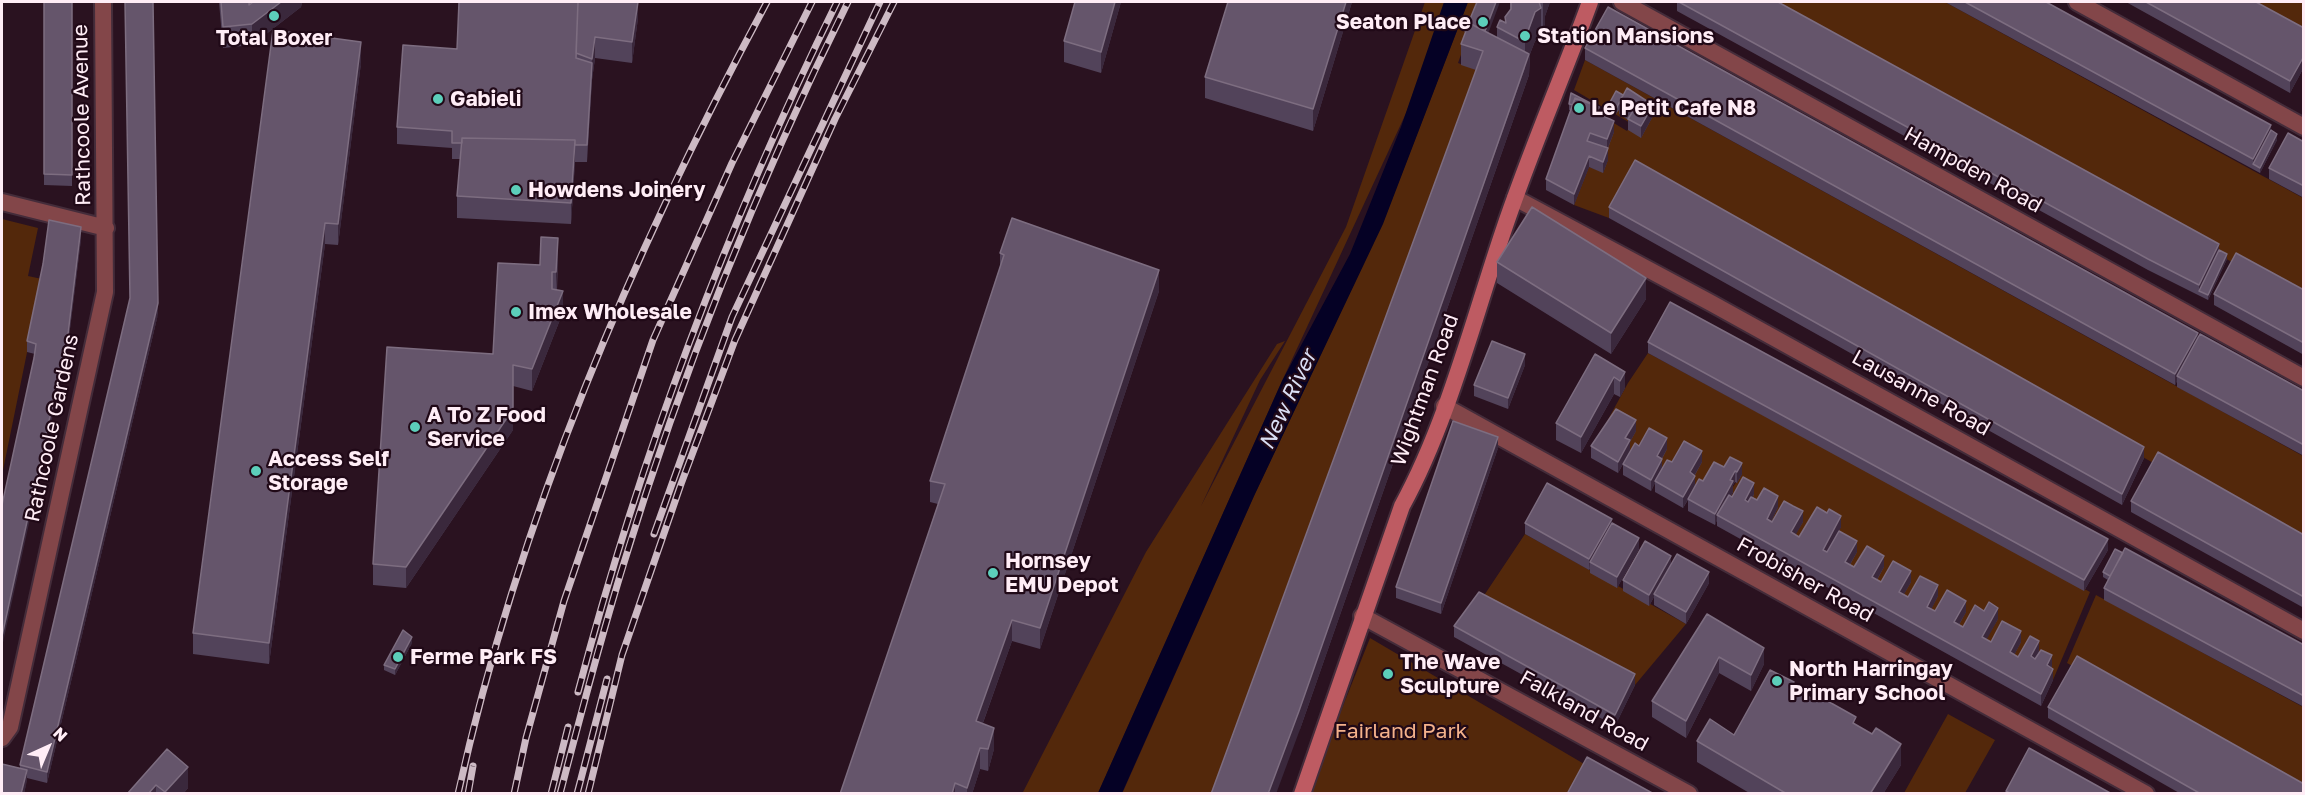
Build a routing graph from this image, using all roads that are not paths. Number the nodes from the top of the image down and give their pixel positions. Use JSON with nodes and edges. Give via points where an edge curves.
{"nodes":[{"id":1,"x":103,"y":2,"type":"edge"},
{"id":2,"x":1590,"y":2,"type":"edge"},
{"id":3,"x":1622,"y":2,"type":"edge"},
{"id":4,"x":2077,"y":2,"type":"edge"},
{"id":5,"x":2304,"y":127,"type":"edge"},
{"id":6,"x":1515,"y":198,"type":"junction"},
{"id":7,"x":2,"y":202,"type":"edge"},
{"id":8,"x":106,"y":228,"type":"junction"},
{"id":9,"x":2304,"y":378,"type":"edge"},
{"id":10,"x":1444,"y":406,"type":"junction"},
{"id":11,"x":1362,"y":616,"type":"junction"},
{"id":12,"x":2304,"y":632,"type":"edge"},
{"id":13,"x":2,"y":738,"type":"edge"},
{"id":14,"x":1302,"y":794,"type":"edge"},
{"id":15,"x":1689,"y":794,"type":"edge"},
{"id":16,"x":2146,"y":794,"type":"edge"}],
"edges":[{"from":1,"to":8,"type":"street","name":"Rathcoole Avenue"},
{"from":2,"to":6,"type":"main road","name":"Wightman Road"},
{"from":3,"to":9,"type":"street","name":"Hampden Road"},
{"from":4,"to":5,"type":"street"},
{"from":6,"to":10,"type":"main road","name":"Wightman Road"},
{"from":6,"to":12,"type":"street","name":"Lausanne Road"},
{"from":7,"to":8,"type":"street"},
{"from":8,"to":13,"type":"street","name":"Rathcoole Gardens","via":[[105,292],[10,727]]},
{"from":10,"to":11,"type":"main road","name":"Wightman Road"},
{"from":10,"to":16,"type":"street","name":"Frobisher Road"},
{"from":11,"to":14,"type":"main road","name":"Wightman Road"},
{"from":11,"to":15,"type":"street","name":"Falkland Road"}]}
